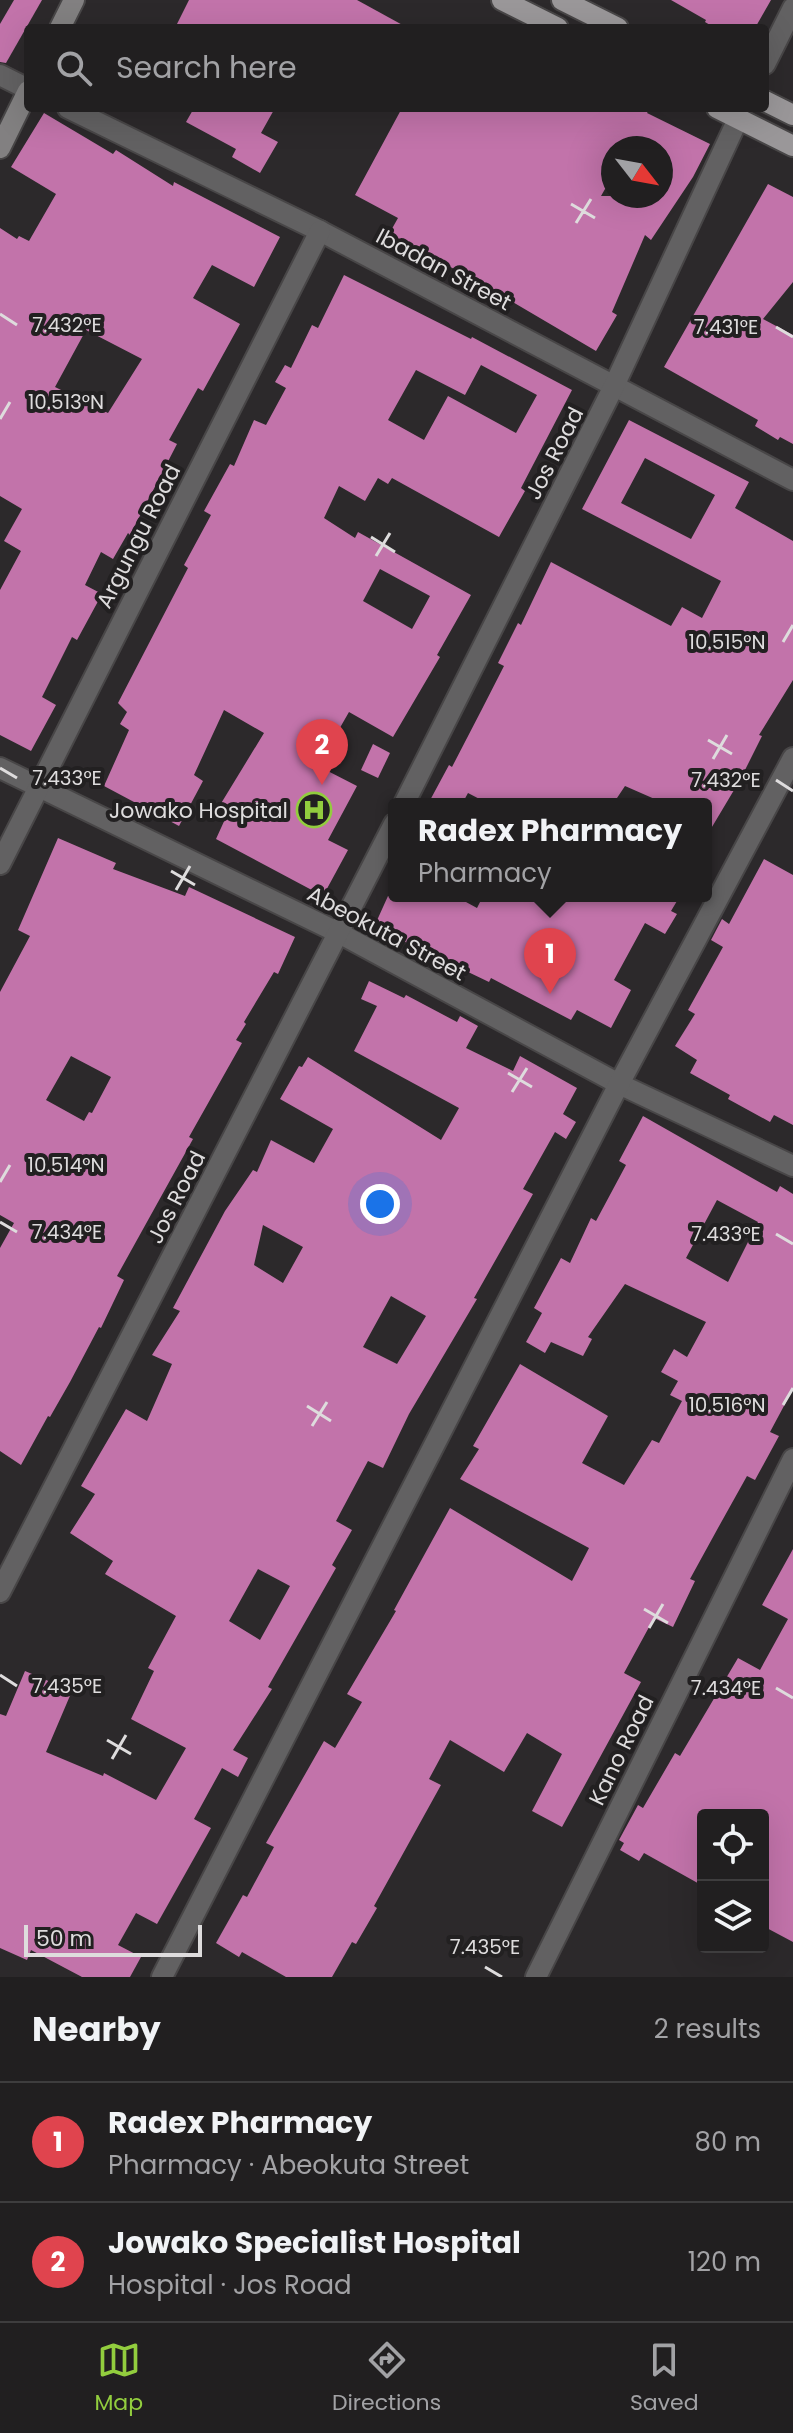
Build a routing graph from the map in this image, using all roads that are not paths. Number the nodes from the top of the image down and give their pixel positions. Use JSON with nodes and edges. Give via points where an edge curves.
{"nodes":[{"id":1,"x":74,"y":0,"type":"edge"},
{"id":2,"x":502,"y":0,"type":"edge"},
{"id":3,"x":562,"y":0,"type":"edge"},
{"id":4,"x":793,"y":8,"type":"edge"},
{"id":5,"x":62,"y":24,"type":"edge"},
{"id":6,"x":550,"y":24,"type":"edge"},
{"id":7,"x":610,"y":24,"type":"edge"},
{"id":8,"x":769,"y":56,"type":"edge"},
{"id":9,"x":0,"y":75,"type":"edge"},
{"id":10,"x":24,"y":88,"type":"edge"},
{"id":11,"x":24,"y":98,"type":"edge"},
{"id":12,"x":769,"y":103,"type":"edge"},
{"id":13,"x":76,"y":112,"type":"edge"},
{"id":14,"x":725,"y":112,"type":"edge"},
{"id":15,"x":793,"y":115,"type":"edge"},
{"id":16,"x":738,"y":119,"type":"junction"},
{"id":17,"x":793,"y":146,"type":"edge"},
{"id":18,"x":0,"y":148,"type":"edge"},
{"id":19,"x":320,"y":231,"type":"junction"},
{"id":20,"x":614,"y":386,"type":"junction"},
{"id":21,"x":793,"y":480,"type":"edge"},
{"id":22,"x":793,"y":758,"type":"edge"},
{"id":23,"x":0,"y":768,"type":"edge"},
{"id":24,"x":37,"y":789,"type":"junction"},
{"id":25,"x":407,"y":798,"type":"edge"},
{"id":26,"x":388,"y":836,"type":"edge"},
{"id":27,"x":0,"y":864,"type":"edge"},
{"id":28,"x":339,"y":933,"type":"junction"},
{"id":29,"x":619,"y":1084,"type":"junction"},
{"id":30,"x":793,"y":1166,"type":"edge"},
{"id":31,"x":793,"y":1459,"type":"edge"},
{"id":32,"x":0,"y":1592,"type":"edge"},
{"id":33,"x":162,"y":1977,"type":"edge"},
{"id":34,"x":536,"y":1977,"type":"edge"}],
"edges":[{"from":1,"to":5,"type":"street"},
{"from":2,"to":6,"type":"main road"},
{"from":3,"to":7,"type":"main road"},
{"from":4,"to":8,"type":"street"},
{"from":9,"to":10,"type":"street"},
{"from":11,"to":18,"type":"street"},
{"from":12,"to":15,"type":"main road"},
{"from":13,"to":19,"type":"street","name":"Ibadan Street"},
{"from":14,"to":16,"type":"main road"},
{"from":16,"to":17,"type":"main road"},
{"from":16,"to":20,"type":"street","name":"Jos Road"},
{"from":19,"to":20,"type":"street","name":"Ibadan Street"},
{"from":19,"to":24,"type":"street","name":"Argungu Road"},
{"from":20,"to":21,"type":"street","name":"Ibadan Street"},
{"from":20,"to":25,"type":"street","name":"Jos Road"},
{"from":22,"to":29,"type":"street"},
{"from":23,"to":24,"type":"street","name":"Abeokuta Street"},
{"from":24,"to":27,"type":"street","name":"Argungu Road"},
{"from":24,"to":28,"type":"street","name":"Abeokuta Street"},
{"from":26,"to":28,"type":"street","name":"Jos Road"},
{"from":28,"to":29,"type":"street","name":"Abeokuta Street"},
{"from":28,"to":32,"type":"street","name":"Jos Road"},
{"from":29,"to":30,"type":"street","name":"Abeokuta Street"},
{"from":29,"to":33,"type":"street"},
{"from":31,"to":34,"type":"street","name":"Kano Road"}]}
